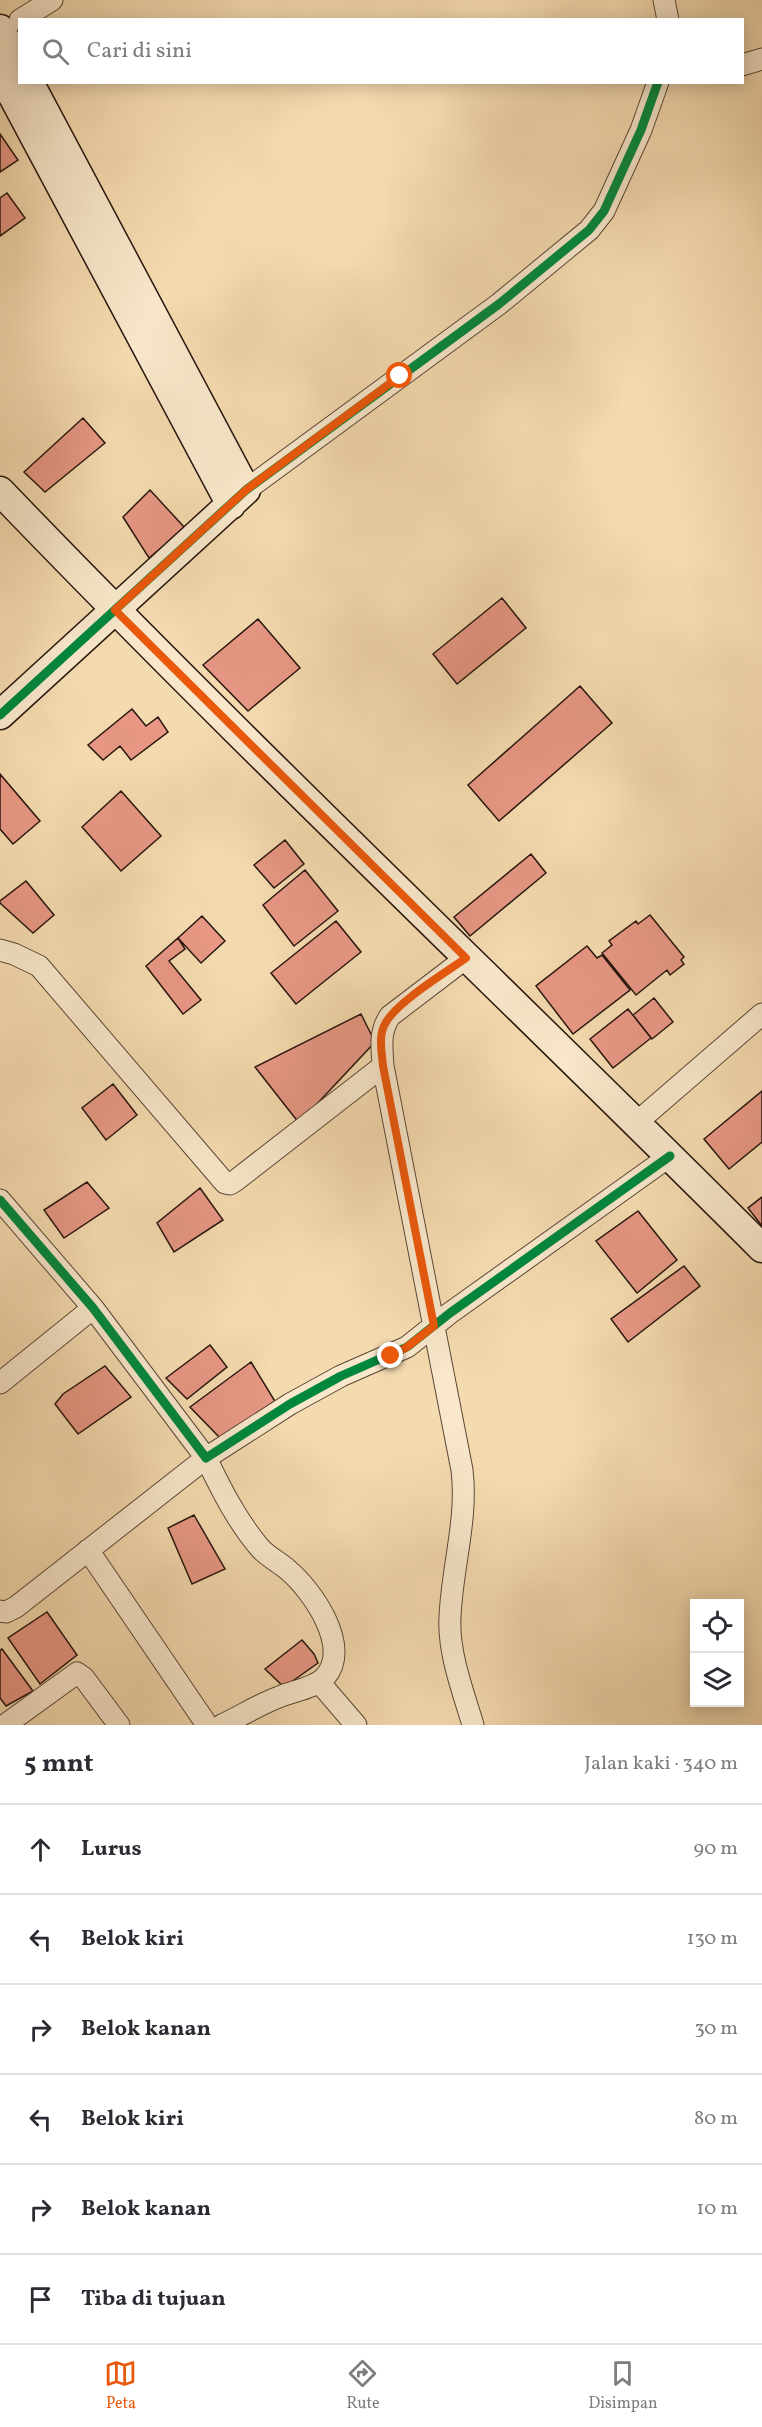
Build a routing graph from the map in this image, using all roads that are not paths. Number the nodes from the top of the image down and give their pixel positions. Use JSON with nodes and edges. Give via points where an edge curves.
{"nodes":[{"id":1,"x":52,"y":0,"type":"edge"},
{"id":2,"x":664,"y":0,"type":"edge"},
{"id":3,"x":22,"y":18,"type":"edge"},
{"id":4,"x":668,"y":18,"type":"edge"},
{"id":5,"x":10,"y":25,"type":"edge"},
{"id":6,"x":18,"y":57,"type":"edge"},
{"id":7,"x":762,"y":58,"type":"edge"},
{"id":8,"x":744,"y":64,"type":"edge"},
{"id":9,"x":0,"y":72,"type":"edge"},
{"id":10,"x":30,"y":84,"type":"edge"},
{"id":11,"x":657,"y":84,"type":"edge"},
{"id":12,"x":0,"y":491,"type":"edge"},
{"id":13,"x":238,"y":498,"type":"junction"},
{"id":14,"x":115,"y":610,"type":"junction"},
{"id":15,"x":0,"y":715,"type":"edge"},
{"id":16,"x":0,"y":950,"type":"edge"},
{"id":17,"x":466,"y":958,"type":"junction"},
{"id":18,"x":762,"y":1014,"type":"edge"},
{"id":19,"x":383,"y":1066,"type":"junction"},
{"id":20,"x":636,"y":1123,"type":"junction"},
{"id":21,"x":670,"y":1156,"type":"junction"},
{"id":22,"x":0,"y":1200,"type":"edge"},
{"id":23,"x":762,"y":1248,"type":"edge"},
{"id":24,"x":93,"y":1308,"type":"junction"},
{"id":25,"x":434,"y":1326,"type":"junction"},
{"id":26,"x":0,"y":1383,"type":"edge"},
{"id":27,"x":206,"y":1458,"type":"junction"},
{"id":28,"x":88,"y":1550,"type":"junction"},
{"id":29,"x":0,"y":1612,"type":"edge"},
{"id":30,"x":319,"y":1682,"type":"junction"},
{"id":31,"x":5,"y":1725,"type":"edge"},
{"id":32,"x":119,"y":1725,"type":"edge"},
{"id":33,"x":207,"y":1725,"type":"edge"},
{"id":34,"x":222,"y":1725,"type":"edge"},
{"id":35,"x":356,"y":1725,"type":"edge"},
{"id":36,"x":473,"y":1725,"type":"edge"}],
"edges":[{"from":1,"to":3,"type":"street"},
{"from":2,"to":4,"type":"street"},
{"from":5,"to":6,"type":"street"},
{"from":7,"to":8,"type":"street"},
{"from":9,"to":13,"type":"street"},
{"from":10,"to":13,"type":"street"},
{"from":11,"to":13,"type":"street","via":[[604,211],[589,230],[499,304]]},
{"from":12,"to":14,"type":"street"},
{"from":13,"to":14,"type":"street"},
{"from":14,"to":15,"type":"street"},
{"from":14,"to":17,"type":"street"},
{"from":16,"to":19,"type":"street","via":[[39,966],[225,1183],[236,1181]]},
{"from":17,"to":19,"type":"street","via":[[390,1016],[381,1036]]},
{"from":17,"to":20,"type":"street"},
{"from":18,"to":20,"type":"street"},
{"from":19,"to":25,"type":"street"},
{"from":20,"to":21,"type":"street"},
{"from":21,"to":23,"type":"street"},
{"from":21,"to":25,"type":"street"},
{"from":22,"to":24,"type":"street"},
{"from":24,"to":26,"type":"street"},
{"from":24,"to":27,"type":"street"},
{"from":25,"to":27,"type":"street","via":[[407,1347],[290,1404]]},
{"from":25,"to":36,"type":"street","via":[[463,1484],[450,1620],[454,1655]]},
{"from":27,"to":28,"type":"street"},
{"from":27,"to":30,"type":"street","via":[[220,1488],[261,1549],[301,1582],[329,1627],[334,1644],[333,1665]]},
{"from":28,"to":29,"type":"street","via":[[16,1607]]},
{"from":28,"to":33,"type":"street"},
{"from":30,"to":34,"type":"street","via":[[277,1697]]},
{"from":30,"to":35,"type":"street"},
{"from":31,"to":32,"type":"street","via":[[77,1672]]}]}
